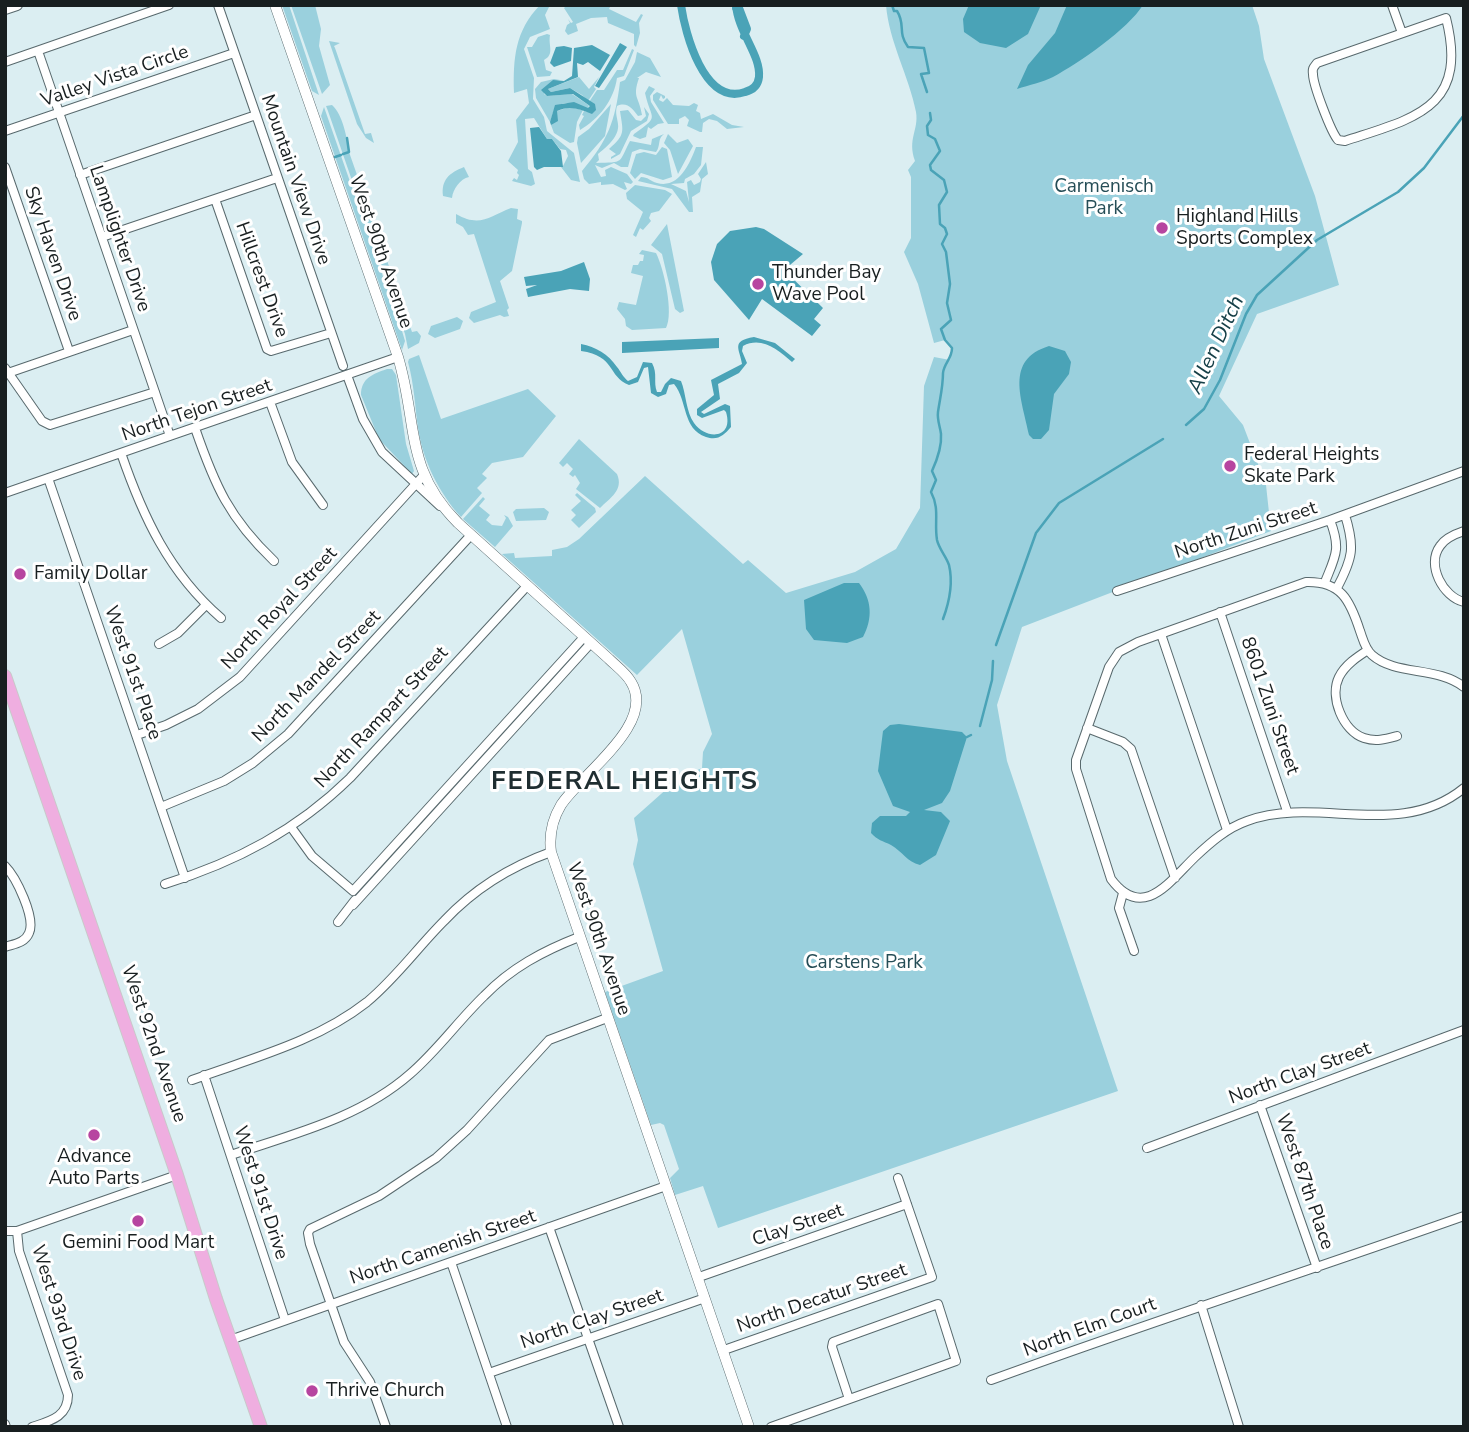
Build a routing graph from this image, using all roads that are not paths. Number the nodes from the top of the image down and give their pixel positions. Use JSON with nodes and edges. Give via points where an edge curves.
{"nodes":[{"id":1,"x":17,"y":5,"type":"edge"},
{"id":2,"x":169,"y":5,"type":"edge"},
{"id":3,"x":218,"y":5,"type":"edge"},
{"id":4,"x":275,"y":5,"type":"edge"},
{"id":5,"x":1392,"y":5,"type":"edge"},
{"id":6,"x":5,"y":9,"type":"edge"},
{"id":7,"x":1402,"y":33,"type":"junction"},
{"id":8,"x":38,"y":51,"type":"junction"},
{"id":9,"x":234,"y":52,"type":"junction"},
{"id":10,"x":5,"y":62,"type":"edge"},
{"id":11,"x":59,"y":113,"type":"junction"},
{"id":12,"x":256,"y":115,"type":"junction"},
{"id":13,"x":5,"y":131,"type":"edge"},
{"id":14,"x":5,"y":167,"type":"edge"},
{"id":15,"x":80,"y":175,"type":"junction"},
{"id":16,"x":277,"y":178,"type":"junction"},
{"id":17,"x":215,"y":199,"type":"junction"},
{"id":18,"x":102,"y":237,"type":"junction"},
{"id":19,"x":134,"y":330,"type":"junction"},
{"id":20,"x":331,"y":333,"type":"junction"},
{"id":21,"x":69,"y":351,"type":"junction"},
{"id":22,"x":398,"y":358,"type":"junction"},
{"id":23,"x":343,"y":366,"type":"dead end"},
{"id":24,"x":7,"y":370,"type":"edge"},
{"id":25,"x":347,"y":375,"type":"junction"},
{"id":26,"x":155,"y":392,"type":"junction"},
{"id":27,"x":270,"y":402,"type":"junction"},
{"id":28,"x":195,"y":428,"type":"junction"},
{"id":29,"x":170,"y":436,"type":"junction"},
{"id":30,"x":121,"y":453,"type":"junction"},
{"id":31,"x":1464,"y":471,"type":"edge"},
{"id":32,"x":424,"y":475,"type":"junction"},
{"id":33,"x":48,"y":478,"type":"junction"},
{"id":34,"x":415,"y":484,"type":"junction"},
{"id":35,"x":5,"y":493,"type":"edge"},
{"id":36,"x":323,"y":505,"type":"dead end"},
{"id":37,"x":445,"y":510,"type":"junction"},
{"id":38,"x":1345,"y":514,"type":"junction"},
{"id":39,"x":1331,"y":520,"type":"junction"},
{"id":40,"x":1464,"y":531,"type":"edge"},
{"id":41,"x":471,"y":535,"type":"junction"},
{"id":42,"x":274,"y":561,"type":"dead end"},
{"id":43,"x":1325,"y":582,"type":"junction"},
{"id":44,"x":527,"y":586,"type":"junction"},
{"id":45,"x":1337,"y":588,"type":"junction"},
{"id":46,"x":1117,"y":591,"type":"dead end"},
{"id":47,"x":1464,"y":602,"type":"edge"},
{"id":48,"x":206,"y":605,"type":"junction"},
{"id":49,"x":1220,"y":612,"type":"junction"},
{"id":50,"x":221,"y":618,"type":"dead end"},
{"id":51,"x":1161,"y":635,"type":"junction"},
{"id":52,"x":587,"y":640,"type":"junction"},
{"id":53,"x":159,"y":644,"type":"dead end"},
{"id":54,"x":1368,"y":650,"type":"junction"},
{"id":55,"x":5,"y":676,"type":"edge"},
{"id":56,"x":1464,"y":687,"type":"edge"},
{"id":57,"x":1087,"y":728,"type":"junction"},
{"id":58,"x":137,"y":735,"type":"junction"},
{"id":59,"x":1398,"y":736,"type":"dead end"},
{"id":60,"x":1464,"y":788,"type":"edge"},
{"id":61,"x":161,"y":807,"type":"junction"},
{"id":62,"x":1287,"y":811,"type":"junction"},
{"id":63,"x":426,"y":818,"type":"junction"},
{"id":64,"x":291,"y":827,"type":"junction"},
{"id":65,"x":1227,"y":830,"type":"junction"},
{"id":66,"x":551,"y":852,"type":"junction"},
{"id":67,"x":5,"y":866,"type":"edge"},
{"id":68,"x":185,"y":878,"type":"junction"},
{"id":69,"x":1175,"y":878,"type":"junction"},
{"id":70,"x":165,"y":884,"type":"dead end"},
{"id":71,"x":353,"y":891,"type":"junction"},
{"id":72,"x":1123,"y":893,"type":"junction"},
{"id":73,"x":353,"y":905,"type":"junction"},
{"id":74,"x":338,"y":922,"type":"dead end"},
{"id":75,"x":579,"y":937,"type":"junction"},
{"id":76,"x":5,"y":947,"type":"edge"},
{"id":77,"x":1134,"y":951,"type":"dead end"},
{"id":78,"x":607,"y":1018,"type":"junction"},
{"id":79,"x":1464,"y":1030,"type":"edge"},
{"id":80,"x":204,"y":1075,"type":"junction"},
{"id":81,"x":192,"y":1080,"type":"dead end"},
{"id":82,"x":1260,"y":1105,"type":"junction"},
{"id":83,"x":1147,"y":1148,"type":"dead end"},
{"id":84,"x":230,"y":1155,"type":"junction"},
{"id":85,"x":177,"y":1175,"type":"junction"},
{"id":86,"x":898,"y":1178,"type":"dead end"},
{"id":87,"x":666,"y":1186,"type":"junction"},
{"id":88,"x":907,"y":1204,"type":"junction"},
{"id":89,"x":1464,"y":1216,"type":"edge"},
{"id":90,"x":549,"y":1227,"type":"junction"},
{"id":91,"x":5,"y":1231,"type":"edge"},
{"id":92,"x":17,"y":1231,"type":"junction"},
{"id":93,"x":451,"y":1262,"type":"junction"},
{"id":94,"x":1317,"y":1268,"type":"junction"},
{"id":95,"x":699,"y":1278,"type":"junction"},
{"id":96,"x":705,"y":1298,"type":"junction"},
{"id":97,"x":330,"y":1304,"type":"junction"},
{"id":98,"x":1201,"y":1306,"type":"junction"},
{"id":99,"x":285,"y":1320,"type":"junction"},
{"id":100,"x":587,"y":1339,"type":"junction"},
{"id":101,"x":230,"y":1340,"type":"junction"},
{"id":102,"x":723,"y":1350,"type":"junction"},
{"id":103,"x":489,"y":1373,"type":"junction"},
{"id":104,"x":991,"y":1381,"type":"dead end"},
{"id":105,"x":849,"y":1399,"type":"junction"},
{"id":106,"x":32,"y":1427,"type":"edge"},
{"id":107,"x":261,"y":1427,"type":"edge"},
{"id":108,"x":386,"y":1427,"type":"edge"},
{"id":109,"x":507,"y":1427,"type":"edge"},
{"id":110,"x":618,"y":1427,"type":"edge"},
{"id":111,"x":749,"y":1427,"type":"edge"},
{"id":112,"x":771,"y":1427,"type":"edge"},
{"id":113,"x":1239,"y":1427,"type":"edge"}],
"edges":[{"from":1,"to":6,"type":"main road"},
{"from":2,"to":8,"type":"street"},
{"from":3,"to":9,"type":"street","name":"Mountain View Drive"},
{"from":4,"to":22,"type":"street","name":"West 90th Avenue"},
{"from":5,"to":7,"type":"street"},
{"from":7,"to":7,"type":"street","via":[[1323,60],[1313,68],[1314,82],[1338,140],[1408,120],[1439,99],[1451,81],[1454,47],[1446,18]]},
{"from":8,"to":10,"type":"street"},
{"from":8,"to":11,"type":"street","name":"Lamplighter Drive"},
{"from":9,"to":11,"type":"street","name":"Valley Vista Circle"},
{"from":9,"to":12,"type":"street","name":"Mountain View Drive"},
{"from":11,"to":13,"type":"street","name":"Valley Vista Circle"},
{"from":11,"to":15,"type":"street","name":"Lamplighter Drive"},
{"from":12,"to":15,"type":"street"},
{"from":12,"to":16,"type":"street","name":"Mountain View Drive"},
{"from":14,"to":21,"type":"street","name":"Sky Haven Drive"},
{"from":15,"to":18,"type":"street","name":"Lamplighter Drive"},
{"from":16,"to":17,"type":"street"},
{"from":16,"to":20,"type":"street","name":"Mountain View Drive"},
{"from":17,"to":18,"type":"street"},
{"from":17,"to":20,"type":"street","name":"Hillcrest Drive","via":[[267,349],[275,351]]},
{"from":18,"to":19,"type":"street","name":"Lamplighter Drive"},
{"from":19,"to":21,"type":"street"},
{"from":19,"to":26,"type":"street","name":"Lamplighter Drive"},
{"from":20,"to":23,"type":"street","name":"Mountain View Drive"},
{"from":21,"to":24,"type":"street"},
{"from":22,"to":25,"type":"street","name":"North Tejon Street"},
{"from":22,"to":32,"type":"street","name":"West 90th Avenue"},
{"from":24,"to":26,"type":"street","via":[[42,421],[50,425]]},
{"from":25,"to":27,"type":"street","name":"North Tejon Street"},
{"from":25,"to":34,"type":"street","name":"West 90th Avenue","via":[[372,437]]},
{"from":26,"to":29,"type":"street","name":"Lamplighter Drive"},
{"from":27,"to":28,"type":"street","name":"North Tejon Street"},
{"from":27,"to":36,"type":"street","via":[[292,462]]},
{"from":28,"to":29,"type":"street","name":"North Tejon Street"},
{"from":28,"to":42,"type":"street","via":[[225,502],[247,534]]},
{"from":29,"to":30,"type":"street","name":"North Tejon Street"},
{"from":30,"to":33,"type":"street","name":"North Tejon Street"},
{"from":30,"to":48,"type":"street","via":[[161,547]]},
{"from":31,"to":38,"type":"street","name":"North Zuni Street"},
{"from":32,"to":34,"type":"street","name":"North Royal Street"},
{"from":32,"to":37,"type":"street","name":"West 90th Avenue"},
{"from":33,"to":35,"type":"street","name":"North Tejon Street"},
{"from":33,"to":58,"type":"street","name":"West 91st Place"},
{"from":34,"to":37,"type":"street","name":"West 90th Avenue"},
{"from":34,"to":58,"type":"street","name":"North Royal Street","via":[[240,677],[198,709]]},
{"from":37,"to":41,"type":"street","name":"West 90th Avenue"},
{"from":38,"to":39,"type":"street","name":"North Zuni Street"},
{"from":38,"to":45,"type":"street","via":[[1353,554]]},
{"from":39,"to":43,"type":"street","via":[[1338,542]]},
{"from":39,"to":46,"type":"street","name":"North Zuni Street"},
{"from":40,"to":47,"type":"street","via":[[1443,542],[1436,553],[1445,590]]},
{"from":41,"to":44,"type":"street","name":"West 90th Avenue"},
{"from":41,"to":61,"type":"street","name":"North Mandel Street","via":[[288,734],[224,781]]},
{"from":43,"to":45,"type":"street"},
{"from":43,"to":49,"type":"street","via":[[1299,584]]},
{"from":44,"to":52,"type":"street","name":"West 90th Avenue"},
{"from":44,"to":64,"type":"street","name":"North Rampart Street","via":[[350,778]]},
{"from":45,"to":54,"type":"street","via":[[1349,604]]},
{"from":48,"to":50,"type":"street"},
{"from":48,"to":53,"type":"street"},
{"from":49,"to":51,"type":"street"},
{"from":49,"to":62,"type":"street","name":"8601 Zuni Street"},
{"from":51,"to":57,"type":"street","via":[[1115,657]]},
{"from":51,"to":65,"type":"street"},
{"from":52,"to":63,"type":"street"},
{"from":52,"to":66,"type":"street","name":"West 90th Avenue","via":[[632,682],[636,706],[625,733],[562,804],[552,825]]},
{"from":54,"to":56,"type":"street","via":[[1385,662],[1443,675]]},
{"from":54,"to":59,"type":"street","via":[[1339,677],[1340,711],[1361,737],[1380,740]]},
{"from":55,"to":85,"type":"main road","name":"West 92nd Avenue"},
{"from":57,"to":69,"type":"street","via":[[1131,749]]},
{"from":57,"to":72,"type":"street","via":[[1076,760],[1077,778],[1111,879]]},
{"from":58,"to":61,"type":"street","name":"West 91st Place"},
{"from":60,"to":62,"type":"street","via":[[1431,807],[1394,816]]},
{"from":61,"to":68,"type":"street","name":"West 91st Place"},
{"from":62,"to":65,"type":"street"},
{"from":63,"to":71,"type":"street"},
{"from":63,"to":73,"type":"street"},
{"from":64,"to":68,"type":"street","name":"North Rampart Street","via":[[241,856]]},
{"from":64,"to":71,"type":"street","via":[[312,856]]},
{"from":65,"to":69,"type":"street"},
{"from":66,"to":75,"type":"street","name":"West 90th Avenue"},
{"from":66,"to":80,"type":"street","via":[[511,869],[473,893],[388,982],[345,1018],[290,1045]]},
{"from":67,"to":76,"type":"street","via":[[19,885],[30,927],[22,942]]},
{"from":68,"to":70,"type":"street","name":"North Rampart Street"},
{"from":69,"to":72,"type":"street","via":[[1148,897]]},
{"from":71,"to":73,"type":"street"},
{"from":72,"to":77,"type":"street","via":[[1119,908]]},
{"from":73,"to":74,"type":"street"},
{"from":75,"to":78,"type":"street","name":"West 90th Avenue"},
{"from":75,"to":84,"type":"street","via":[[546,950],[508,974],[411,1074],[370,1103]]},
{"from":78,"to":87,"type":"street","name":"West 90th Avenue"},
{"from":78,"to":97,"type":"street","via":[[549,1040],[445,1150],[379,1196],[313,1226],[308,1233],[310,1244]]},
{"from":79,"to":82,"type":"street","name":"North Clay Street"},
{"from":80,"to":81,"type":"street"},
{"from":80,"to":84,"type":"street","name":"West 91st Drive"},
{"from":82,"to":83,"type":"street","name":"North Clay Street"},
{"from":82,"to":94,"type":"street","name":"West 87th Place"},
{"from":84,"to":99,"type":"street","name":"West 91st Drive"},
{"from":85,"to":92,"type":"street"},
{"from":85,"to":101,"type":"main road","name":"West 92nd Avenue"},
{"from":86,"to":88,"type":"street"},
{"from":87,"to":90,"type":"street","name":"North Camenish Street"},
{"from":87,"to":95,"type":"street","name":"West 90th Avenue"},
{"from":88,"to":95,"type":"street","name":"Clay Street"},
{"from":88,"to":102,"type":"street","name":"North Decatur Street","via":[[932,1277]]},
{"from":89,"to":94,"type":"street"},
{"from":90,"to":93,"type":"street","name":"North Camenish Street"},
{"from":90,"to":100,"type":"street"},
{"from":91,"to":92,"type":"street"},
{"from":92,"to":106,"type":"street","name":"West 93rd Drive","via":[[19,1251],[68,1395],[62,1414]]},
{"from":93,"to":97,"type":"street","name":"North Camenish Street"},
{"from":93,"to":103,"type":"street"},
{"from":94,"to":98,"type":"street","name":"North Elm Court"},
{"from":95,"to":96,"type":"street","name":"West 90th Avenue"},
{"from":96,"to":100,"type":"street","name":"North Clay Street"},
{"from":96,"to":102,"type":"street","name":"West 90th Avenue"},
{"from":97,"to":99,"type":"street","name":"North Camenish Street"},
{"from":97,"to":108,"type":"street","via":[[346,1348],[370,1382]]},
{"from":98,"to":104,"type":"street","name":"North Elm Court"},
{"from":98,"to":113,"type":"street"},
{"from":99,"to":101,"type":"street","name":"North Camenish Street"},
{"from":100,"to":103,"type":"street","name":"North Clay Street"},
{"from":100,"to":110,"type":"street"},
{"from":101,"to":107,"type":"main road","name":"West 92nd Avenue"},
{"from":102,"to":111,"type":"street","name":"West 90th Avenue"},
{"from":103,"to":109,"type":"street"},
{"from":105,"to":105,"type":"street","via":[[956,1361],[938,1304],[834,1342]]},
{"from":105,"to":112,"type":"street"}]}
